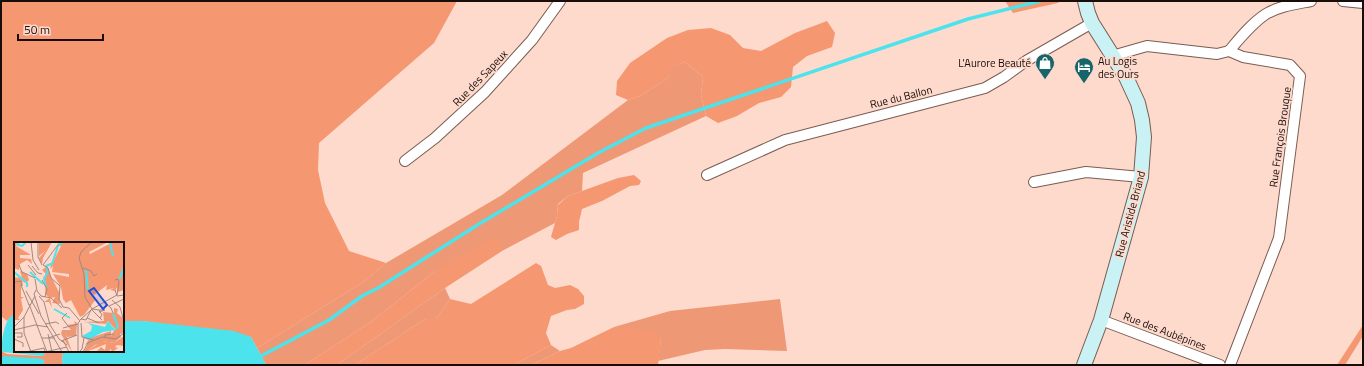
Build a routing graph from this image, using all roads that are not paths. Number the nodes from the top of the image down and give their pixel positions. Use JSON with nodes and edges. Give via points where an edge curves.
{"nodes":[{"id":1,"x":560,"y":1,"type":"edge"},
{"id":2,"x":1085,"y":1,"type":"edge"},
{"id":3,"x":1311,"y":1,"type":"edge"},
{"id":4,"x":1343,"y":1,"type":"edge"},
{"id":5,"x":1363,"y":3,"type":"edge"},
{"id":6,"x":1092,"y":23,"type":"junction"},
{"id":7,"x":1229,"y":51,"type":"junction"},
{"id":8,"x":1113,"y":57,"type":"junction"},
{"id":9,"x":405,"y":161,"type":"dead end"},
{"id":10,"x":707,"y":174,"type":"dead end"},
{"id":11,"x":1141,"y":177,"type":"junction"},
{"id":12,"x":1034,"y":182,"type":"dead end"},
{"id":13,"x":1101,"y":320,"type":"junction"},
{"id":14,"x":1084,"y":365,"type":"edge"},
{"id":15,"x":1220,"y":365,"type":"edge"},
{"id":16,"x":1230,"y":365,"type":"edge"}],
"edges":[{"from":1,"to":9,"type":"street","name":"Rue des Sapeux","via":[[532,40],[485,92],[435,138]]},
{"from":2,"to":6,"type":"street","name":"Rue Aristide Briand"},
{"from":3,"to":7,"type":"street","via":[[1266,14],[1251,26]]},
{"from":4,"to":5,"type":"street"},
{"from":6,"to":8,"type":"street","name":"Rue Aristide Briand"},
{"from":6,"to":10,"type":"street","name":"Rue du Ballon","via":[[985,88],[809,132]]},
{"from":7,"to":8,"type":"street","name":"Rue François Brouque","via":[[1217,54],[1147,46]]},
{"from":7,"to":16,"type":"street","name":"Rue François Brouque","via":[[1244,57],[1290,65],[1300,76],[1279,238]]},
{"from":8,"to":11,"type":"street","name":"Rue Aristide Briand","via":[[1138,103],[1142,120],[1144,137]]},
{"from":11,"to":12,"type":"street","via":[[1086,172]]},
{"from":11,"to":13,"type":"street","name":"Rue Aristide Briand"},
{"from":13,"to":14,"type":"street","name":"Rue Aristide Briand"},
{"from":13,"to":15,"type":"street","name":"Rue des Aubépines"}]}
